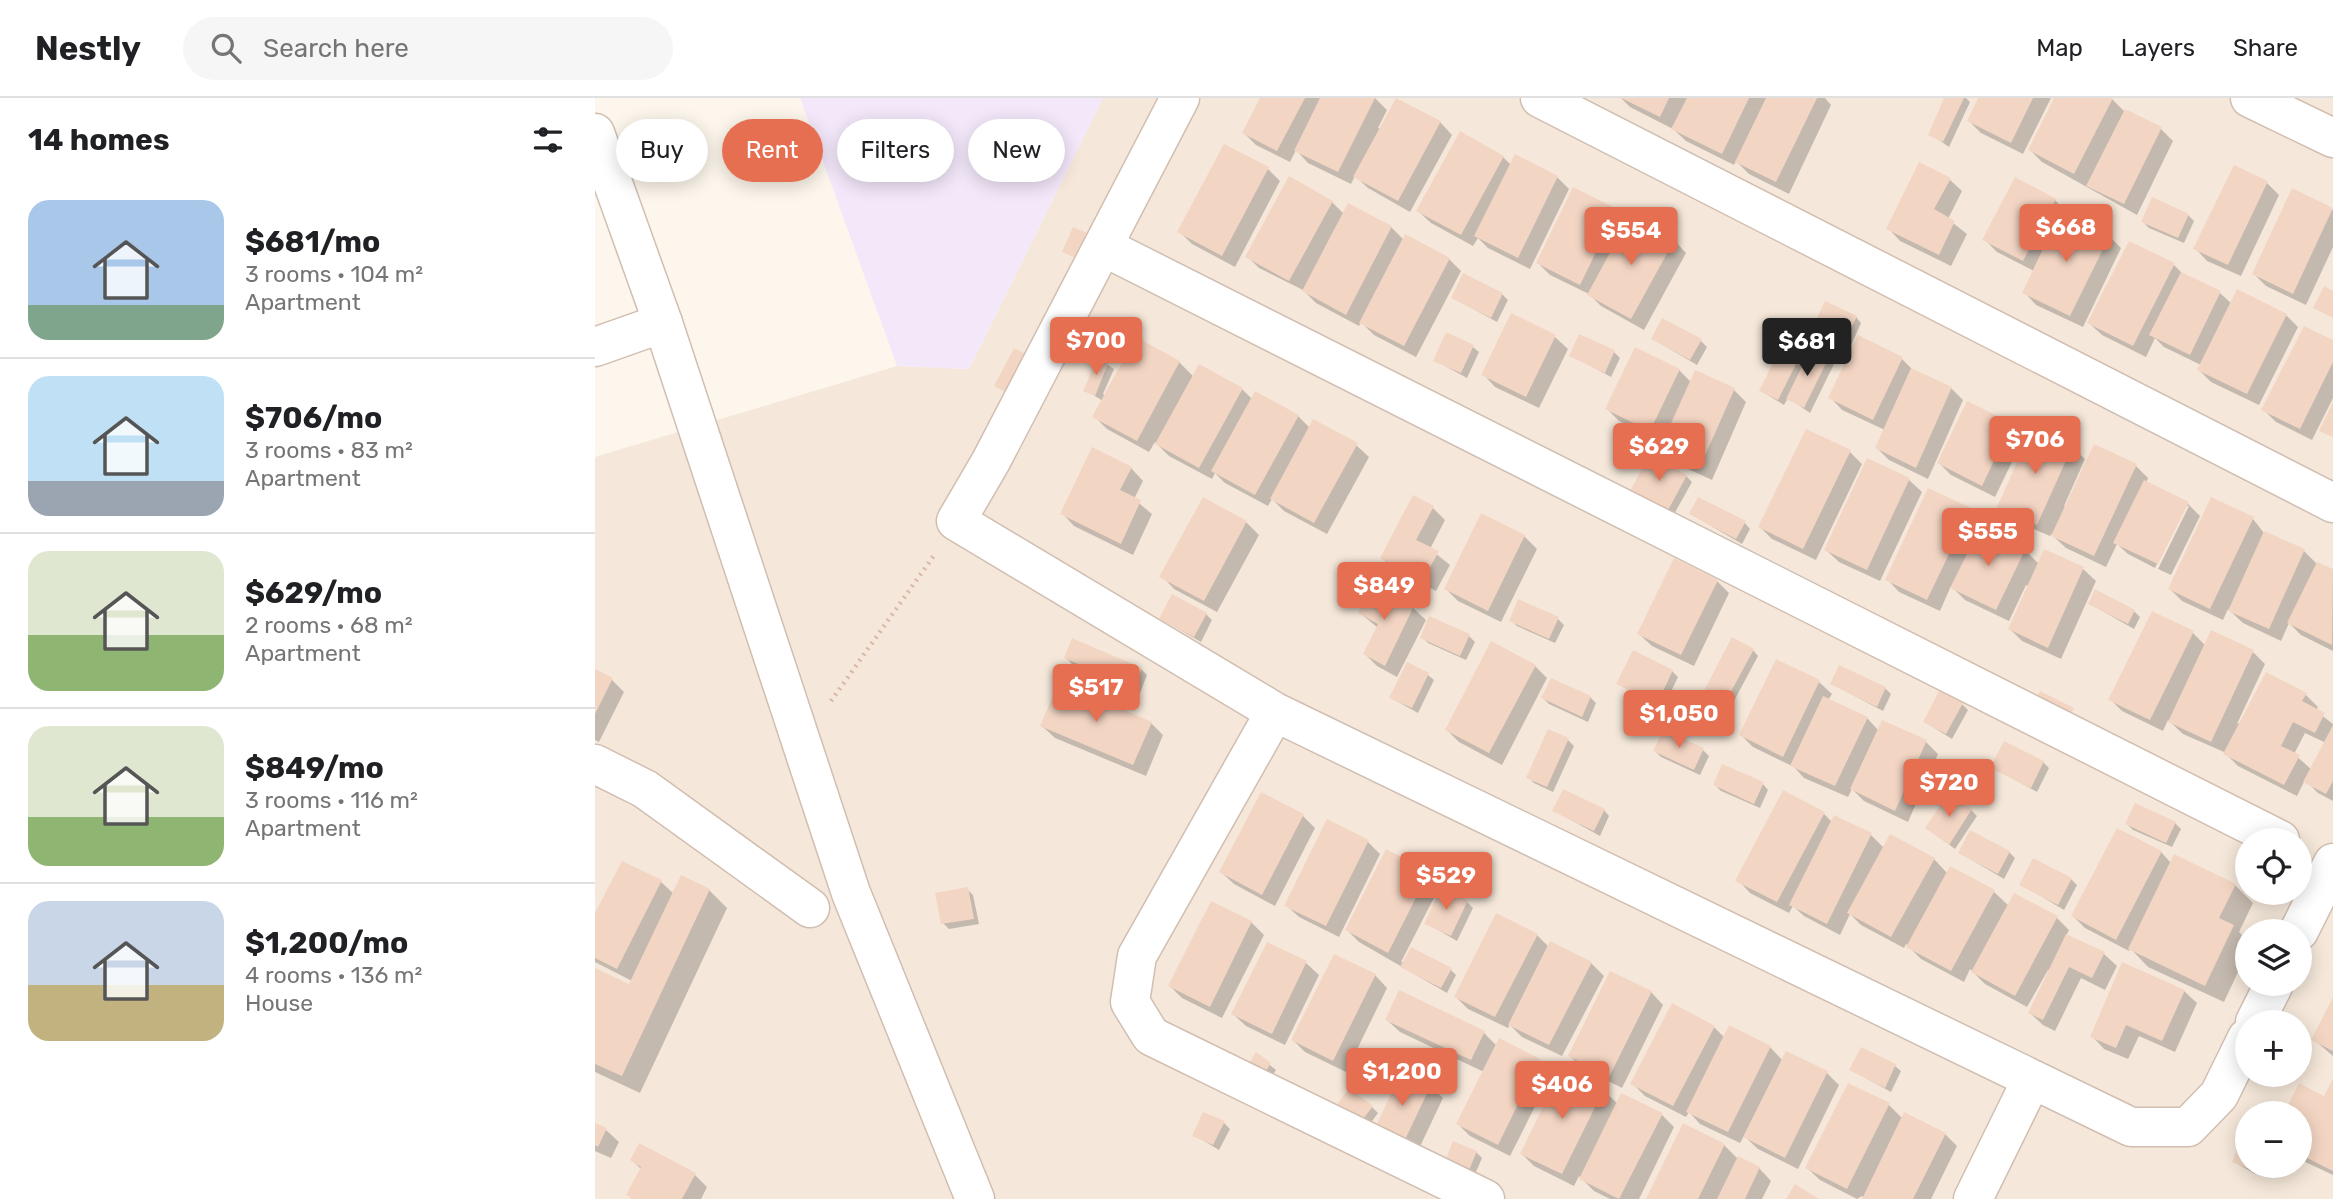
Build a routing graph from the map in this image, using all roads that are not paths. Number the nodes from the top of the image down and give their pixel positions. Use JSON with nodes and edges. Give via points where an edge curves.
{"nodes":[{"id":1,"x":1180,"y":98,"type":"edge"},
{"id":2,"x":1540,"y":98,"type":"edge"},
{"id":3,"x":2250,"y":98,"type":"edge"},
{"id":4,"x":595,"y":133,"type":"edge"},
{"id":5,"x":2333,"y":138,"type":"edge"},
{"id":6,"x":1104,"y":247,"type":"junction"},
{"id":7,"x":663,"y":323,"type":"junction"},
{"id":8,"x":595,"y":347,"type":"edge"},
{"id":9,"x":2333,"y":503,"type":"edge"},
{"id":10,"x":1275,"y":712,"type":"junction"},
{"id":11,"x":595,"y":764,"type":"edge"},
{"id":12,"x":2256,"y":828,"type":"edge"},
{"id":13,"x":2321,"y":860,"type":"edge"},
{"id":14,"x":810,"y":908,"type":"dead end"},
{"id":15,"x":2303,"y":919,"type":"edge"},
{"id":16,"x":2235,"y":1062,"type":"edge"},
{"id":17,"x":2032,"y":1079,"type":"junction"},
{"id":18,"x":975,"y":1199,"type":"edge"},
{"id":19,"x":1485,"y":1199,"type":"edge"},
{"id":20,"x":1973,"y":1199,"type":"edge"}],
"edges":[{"from":1,"to":6,"type":"street"},
{"from":2,"to":9,"type":"street"},
{"from":3,"to":5,"type":"street"},
{"from":4,"to":7,"type":"street"},
{"from":6,"to":10,"type":"street","via":[[956,521]]},
{"from":6,"to":12,"type":"street"},
{"from":7,"to":8,"type":"street"},
{"from":7,"to":18,"type":"street","via":[[851,893]]},
{"from":10,"to":17,"type":"street"},
{"from":10,"to":19,"type":"street","via":[[1137,956],[1130,1002],[1151,1036]]},
{"from":11,"to":14,"type":"street","via":[[645,789]]},
{"from":13,"to":15,"type":"street"},
{"from":16,"to":17,"type":"street","via":[[2219,1095],[2187,1127],[2131,1127]]},
{"from":17,"to":20,"type":"street"}]}
